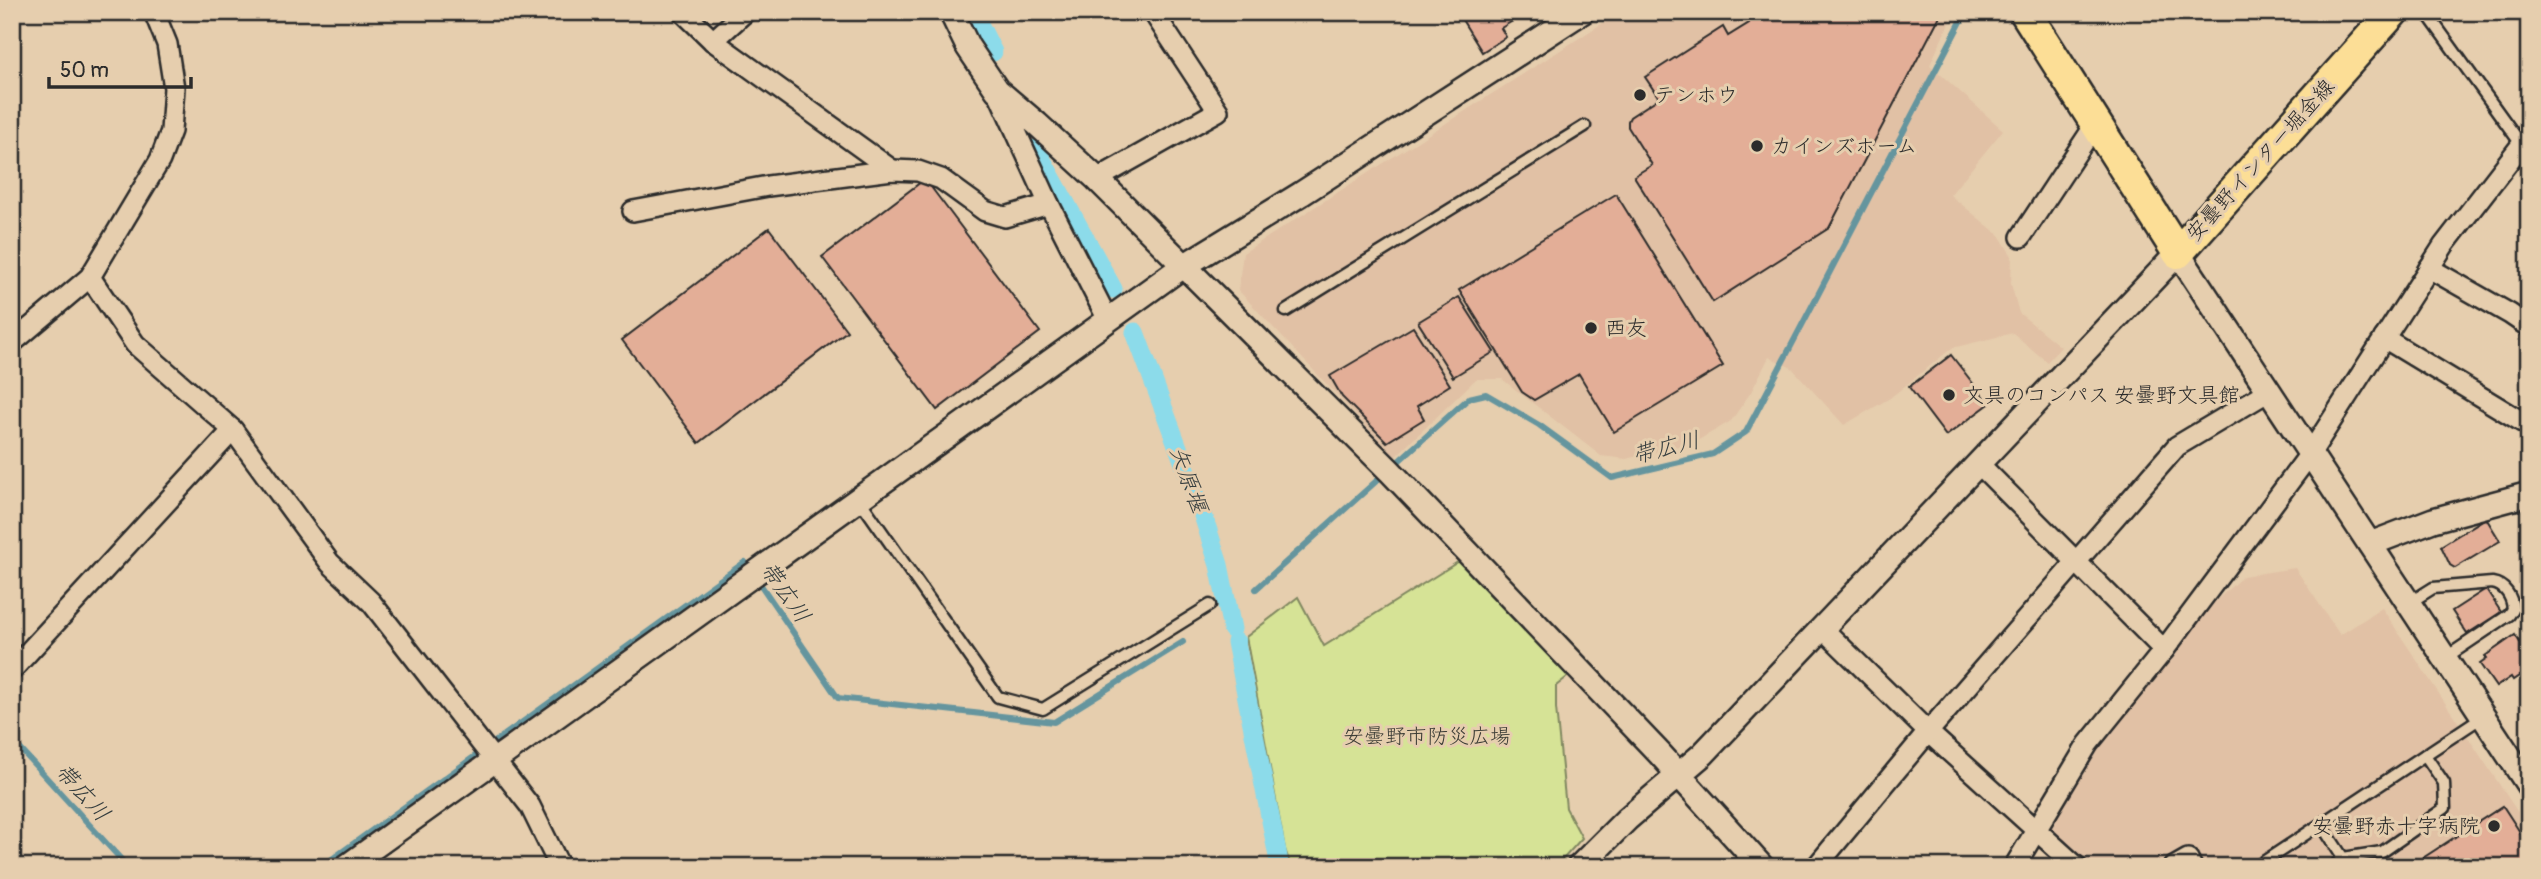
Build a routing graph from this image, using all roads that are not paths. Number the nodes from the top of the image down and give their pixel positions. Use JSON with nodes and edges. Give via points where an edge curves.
{"nodes":[{"id":1,"x":154,"y":12,"type":"edge"},
{"id":2,"x":683,"y":12,"type":"edge"},
{"id":3,"x":745,"y":12,"type":"edge"},
{"id":4,"x":951,"y":12,"type":"edge"},
{"id":5,"x":1153,"y":12,"type":"edge"},
{"id":6,"x":1582,"y":12,"type":"edge"},
{"id":7,"x":2025,"y":12,"type":"edge"},
{"id":8,"x":2393,"y":12,"type":"edge"},
{"id":9,"x":2426,"y":12,"type":"edge"},
{"id":10,"x":713,"y":41,"type":"junction"},
{"id":11,"x":997,"y":90,"type":"junction"},
{"id":12,"x":2095,"y":125,"type":"junction"},
{"id":13,"x":1586,"y":126,"type":"dead end"},
{"id":14,"x":2526,"y":144,"type":"edge"},
{"id":15,"x":892,"y":170,"type":"junction"},
{"id":16,"x":1097,"y":179,"type":"junction"},
{"id":17,"x":1049,"y":204,"type":"junction"},
{"id":18,"x":633,"y":211,"type":"dead end"},
{"id":19,"x":2021,"y":237,"type":"dead end"},
{"id":20,"x":2178,"y":253,"type":"junction"},
{"id":21,"x":1182,"y":267,"type":"junction"},
{"id":22,"x":2429,"y":268,"type":"junction"},
{"id":23,"x":90,"y":277,"type":"junction"},
{"id":24,"x":1286,"y":311,"type":"dead end"},
{"id":25,"x":1108,"y":320,"type":"junction"},
{"id":26,"x":2529,"y":327,"type":"edge"},
{"id":27,"x":15,"y":335,"type":"edge"},
{"id":28,"x":2385,"y":338,"type":"junction"},
{"id":29,"x":2269,"y":391,"type":"junction"},
{"id":30,"x":2529,"y":426,"type":"edge"},
{"id":31,"x":233,"y":430,"type":"junction"},
{"id":32,"x":2310,"y":454,"type":"junction"},
{"id":33,"x":1978,"y":463,"type":"junction"},
{"id":34,"x":2529,"y":494,"type":"edge"},
{"id":35,"x":858,"y":498,"type":"junction"},
{"id":36,"x":2370,"y":544,"type":"junction"},
{"id":37,"x":2077,"y":561,"type":"junction"},
{"id":38,"x":2409,"y":604,"type":"junction"},
{"id":39,"x":1210,"y":605,"type":"dead end"},
{"id":40,"x":1823,"y":629,"type":"junction"},
{"id":41,"x":2164,"y":650,"type":"junction"},
{"id":42,"x":2445,"y":658,"type":"junction"},
{"id":43,"x":12,"y":670,"type":"edge"},
{"id":44,"x":2483,"y":717,"type":"junction"},
{"id":45,"x":1928,"y":732,"type":"junction"},
{"id":46,"x":2425,"y":755,"type":"junction"},
{"id":47,"x":494,"y":758,"type":"junction"},
{"id":48,"x":1679,"y":775,"type":"junction"},
{"id":49,"x":2529,"y":786,"type":"edge"},
{"id":50,"x":2321,"y":824,"type":"junction"},
{"id":51,"x":2035,"y":830,"type":"junction"},
{"id":52,"x":2343,"y":858,"type":"junction"},
{"id":53,"x":346,"y":867,"type":"edge"},
{"id":54,"x":560,"y":867,"type":"edge"},
{"id":55,"x":1579,"y":867,"type":"edge"},
{"id":56,"x":1762,"y":867,"type":"edge"},
{"id":57,"x":1816,"y":867,"type":"edge"},
{"id":58,"x":2014,"y":867,"type":"edge"},
{"id":59,"x":2077,"y":867,"type":"edge"},
{"id":60,"x":2174,"y":867,"type":"edge"},
{"id":61,"x":2192,"y":867,"type":"edge"},
{"id":62,"x":2256,"y":867,"type":"edge"},
{"id":63,"x":2333,"y":867,"type":"edge"}],
"edges":[{"from":1,"to":23,"type":"street","via":[[167,44],[174,88],[171,131],[160,160]]},
{"from":2,"to":10,"type":"street"},
{"from":3,"to":10,"type":"street"},
{"from":4,"to":11,"type":"street"},
{"from":5,"to":16,"type":"street","via":[[1218,111]]},
{"from":6,"to":21,"type":"street"},
{"from":7,"to":12,"type":"main road","name":"安曇野インター堀金線"},
{"from":8,"to":20,"type":"main road","name":"安曇野インター堀金線"},
{"from":9,"to":14,"type":"lane"},
{"from":10,"to":15,"type":"street"},
{"from":11,"to":16,"type":"street"},
{"from":11,"to":17,"type":"street"},
{"from":12,"to":19,"type":"street"},
{"from":12,"to":20,"type":"main road","name":"安曇野インター堀金線"},
{"from":13,"to":24,"type":"lane"},
{"from":14,"to":22,"type":"street"},
{"from":15,"to":17,"type":"street","via":[[918,171],[942,179],[985,211],[1005,217]]},
{"from":15,"to":18,"type":"street","via":[[768,186]]},
{"from":16,"to":21,"type":"street"},
{"from":17,"to":25,"type":"street"},
{"from":20,"to":29,"type":"street"},
{"from":20,"to":33,"type":"street"},
{"from":21,"to":25,"type":"street"},
{"from":21,"to":48,"type":"street","via":[[1390,471]]},
{"from":22,"to":26,"type":"street"},
{"from":22,"to":28,"type":"street"},
{"from":23,"to":27,"type":"street"},
{"from":23,"to":31,"type":"street","via":[[135,344]]},
{"from":25,"to":35,"type":"street"},
{"from":28,"to":30,"type":"street"},
{"from":28,"to":32,"type":"street"},
{"from":29,"to":32,"type":"street"},
{"from":29,"to":37,"type":"street","via":[[2177,446]]},
{"from":31,"to":43,"type":"street"},
{"from":31,"to":47,"type":"street","via":[[330,564],[372,602]]},
{"from":32,"to":36,"type":"street"},
{"from":32,"to":41,"type":"street"},
{"from":33,"to":37,"type":"street"},
{"from":33,"to":40,"type":"street"},
{"from":34,"to":36,"type":"street","via":[[2433,520]]},
{"from":35,"to":39,"type":"lane","via":[[998,697],[1043,709]]},
{"from":35,"to":47,"type":"street"},
{"from":36,"to":38,"type":"street"},
{"from":37,"to":41,"type":"street"},
{"from":37,"to":45,"type":"street"},
{"from":38,"to":42,"type":"street"},
{"from":38,"to":42,"type":"lane","via":[[2433,588],[2492,583],[2509,595],[2513,609],[2509,615]]},
{"from":40,"to":45,"type":"street"},
{"from":40,"to":48,"type":"street"},
{"from":41,"to":51,"type":"street","via":[[2088,744]]},
{"from":42,"to":44,"type":"street"},
{"from":44,"to":46,"type":"lane"},
{"from":44,"to":49,"type":"street"},
{"from":45,"to":51,"type":"street"},
{"from":45,"to":57,"type":"street"},
{"from":46,"to":50,"type":"lane"},
{"from":46,"to":52,"type":"lane","via":[[2444,783],[2445,808],[2382,852]]},
{"from":47,"to":53,"type":"street"},
{"from":47,"to":54,"type":"street","via":[[530,806]]},
{"from":48,"to":55,"type":"street"},
{"from":48,"to":56,"type":"street"},
{"from":50,"to":52,"type":"lane"},
{"from":50,"to":62,"type":"lane"},
{"from":51,"to":58,"type":"street"},
{"from":51,"to":59,"type":"street"},
{"from":52,"to":63,"type":"lane"},
{"from":60,"to":61,"type":"street","via":[[2188,859]]}]}
